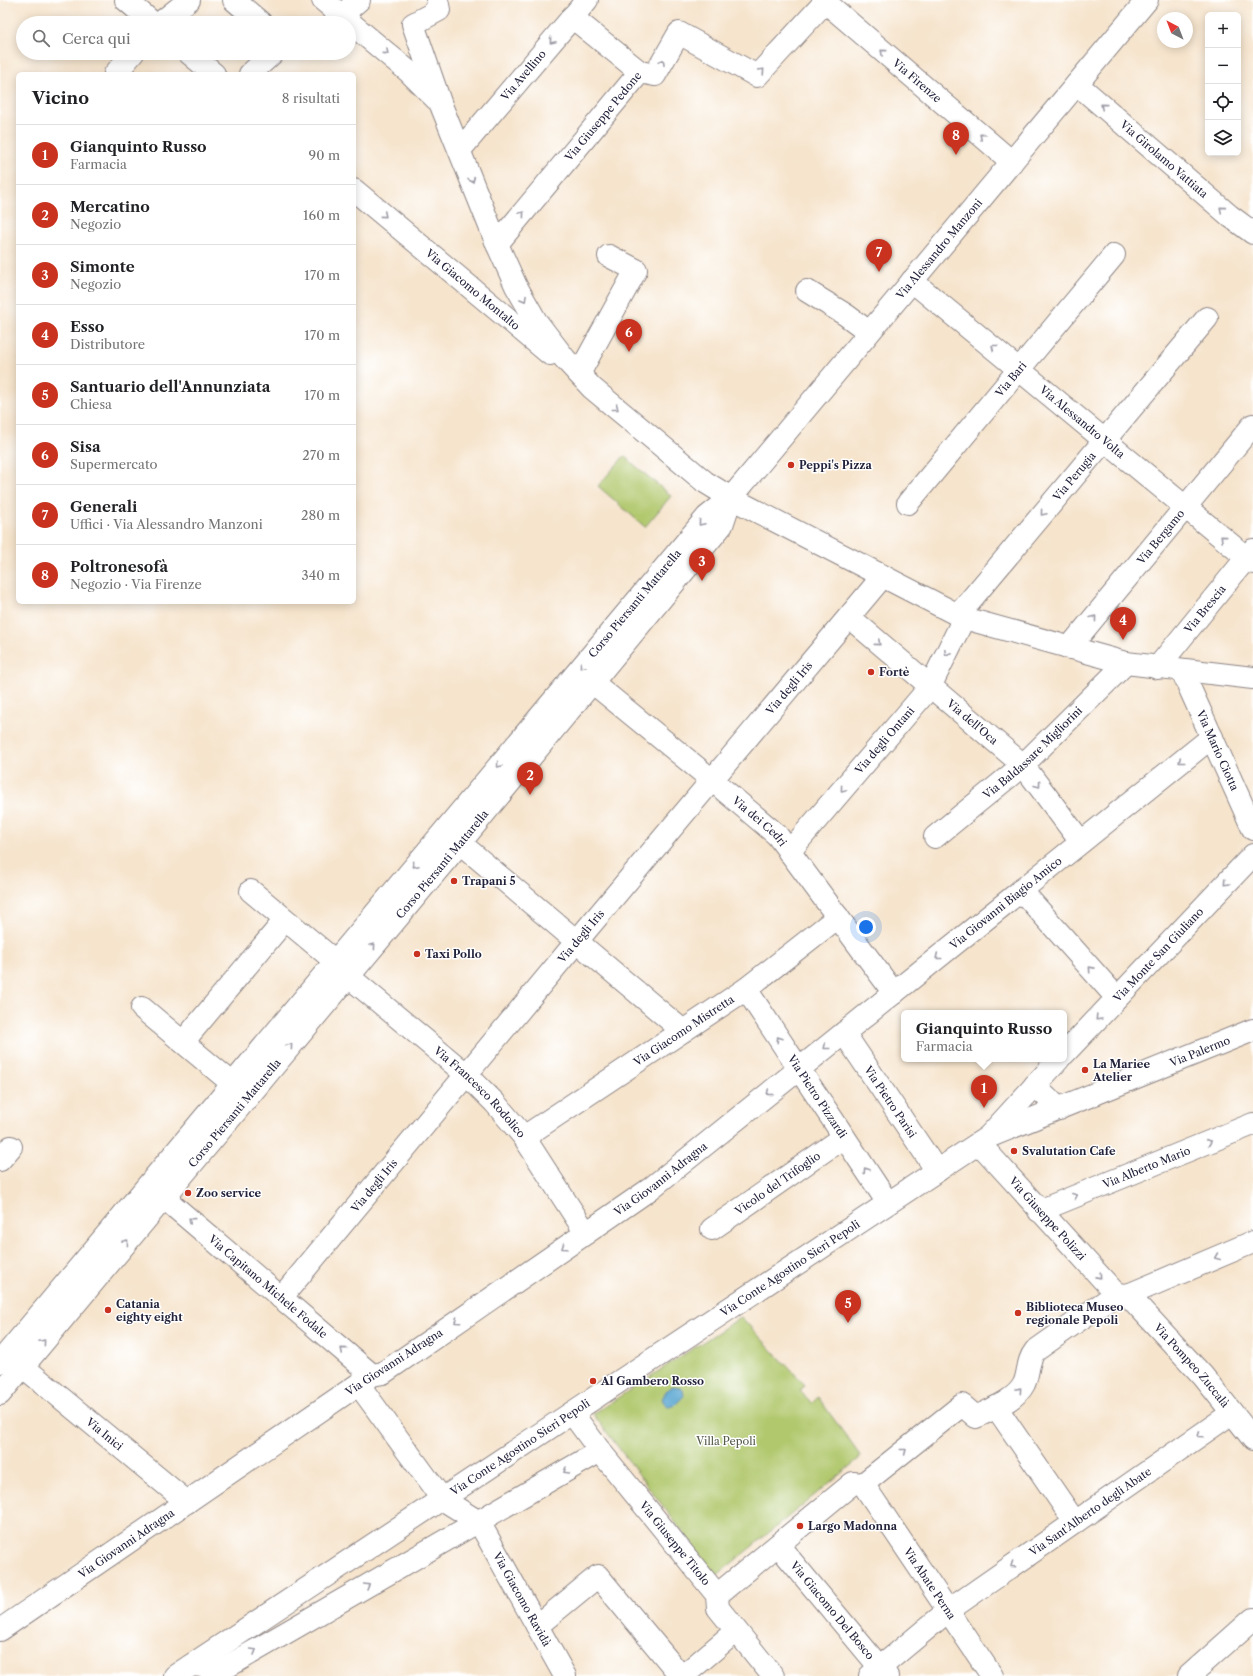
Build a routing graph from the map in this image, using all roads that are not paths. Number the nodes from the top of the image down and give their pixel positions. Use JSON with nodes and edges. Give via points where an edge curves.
{"nodes":[{"id":1,"x":126,"y":0,"type":"edge"},
{"id":2,"x":189,"y":0,"type":"edge"},
{"id":3,"x":234,"y":0,"type":"edge"},
{"id":4,"x":323,"y":0,"type":"edge"},
{"id":5,"x":358,"y":0,"type":"edge"},
{"id":6,"x":587,"y":0,"type":"edge"},
{"id":7,"x":1147,"y":0,"type":"edge"},
{"id":8,"x":831,"y":3,"type":"edge"},
{"id":9,"x":438,"y":5,"type":"edge"},
{"id":10,"x":145,"y":16,"type":"edge"},
{"id":11,"x":169,"y":16,"type":"edge"},
{"id":12,"x":253,"y":16,"type":"edge"},
{"id":13,"x":340,"y":16,"type":"edge"},
{"id":14,"x":354,"y":16,"type":"edge"},
{"id":15,"x":572,"y":17,"type":"junction"},
{"id":16,"x":356,"y":30,"type":"edge"},
{"id":17,"x":127,"y":60,"type":"edge"},
{"id":18,"x":197,"y":60,"type":"edge"},
{"id":19,"x":265,"y":60,"type":"edge"},
{"id":20,"x":117,"y":72,"type":"edge"},
{"id":21,"x":212,"y":72,"type":"edge"},
{"id":22,"x":252,"y":72,"type":"edge"},
{"id":23,"x":640,"y":72,"type":"junction"},
{"id":24,"x":1077,"y":84,"type":"junction"},
{"id":25,"x":441,"y":105,"type":"junction"},
{"id":26,"x":460,"y":150,"type":"junction"},
{"id":27,"x":1012,"y":162,"type":"junction"},
{"id":28,"x":356,"y":192,"type":"edge"},
{"id":29,"x":1253,"y":233,"type":"edge"},
{"id":30,"x":497,"y":244,"type":"junction"},
{"id":31,"x":1114,"y":255,"type":"dead end"},
{"id":32,"x":610,"y":256,"type":"dead end"},
{"id":33,"x":912,"y":281,"type":"junction"},
{"id":34,"x":807,"y":291,"type":"dead end"},
{"id":35,"x":1207,"y":318,"type":"dead end"},
{"id":36,"x":869,"y":332,"type":"junction"},
{"id":37,"x":1020,"y":368,"type":"junction"},
{"id":38,"x":585,"y":381,"type":"junction"},
{"id":39,"x":1253,"y":425,"type":"edge"},
{"id":40,"x":1104,"y":440,"type":"junction"},
{"id":41,"x":731,"y":498,"type":"junction"},
{"id":42,"x":908,"y":503,"type":"dead end"},
{"id":43,"x":1186,"y":507,"type":"junction"},
{"id":44,"x":1251,"y":557,"type":"edge"},
{"id":45,"x":883,"y":576,"type":"junction"},
{"id":46,"x":961,"y":616,"type":"junction"},
{"id":47,"x":849,"y":617,"type":"junction"},
{"id":48,"x":1069,"y":648,"type":"junction"},
{"id":49,"x":1126,"y":664,"type":"junction"},
{"id":50,"x":1157,"y":668,"type":"junction"},
{"id":51,"x":1182,"y":671,"type":"junction"},
{"id":52,"x":1253,"y":678,"type":"edge"},
{"id":53,"x":592,"y":682,"type":"junction"},
{"id":54,"x":930,"y":687,"type":"junction"},
{"id":55,"x":544,"y":726,"type":"junction"},
{"id":56,"x":1212,"y":737,"type":"junction"},
{"id":57,"x":1022,"y":765,"type":"junction"},
{"id":58,"x":712,"y":780,"type":"junction"},
{"id":59,"x":1253,"y":829,"type":"edge"},
{"id":60,"x":935,"y":837,"type":"dead end"},
{"id":61,"x":1081,"y":842,"type":"junction"},
{"id":62,"x":460,"y":843,"type":"junction"},
{"id":63,"x":789,"y":852,"type":"junction"},
{"id":64,"x":1253,"y":854,"type":"edge"},
{"id":65,"x":1021,"y":890,"type":"junction"},
{"id":66,"x":251,"y":891,"type":"dead end"},
{"id":67,"x":838,"y":917,"type":"junction"},
{"id":68,"x":285,"y":920,"type":"junction"},
{"id":69,"x":577,"y":941,"type":"junction"},
{"id":70,"x":342,"y":968,"type":"junction"},
{"id":71,"x":746,"y":989,"type":"junction"},
{"id":72,"x":894,"y":993,"type":"junction"},
{"id":73,"x":1117,"y":998,"type":"junction"},
{"id":74,"x":142,"y":1008,"type":"dead end"},
{"id":75,"x":1253,"y":1030,"type":"edge"},
{"id":76,"x":683,"y":1031,"type":"junction"},
{"id":77,"x":844,"y":1033,"type":"junction"},
{"id":78,"x":183,"y":1042,"type":"junction"},
{"id":79,"x":1067,"y":1051,"type":"edge"},
{"id":80,"x":1056,"y":1062,"type":"edge"},
{"id":81,"x":799,"y":1069,"type":"junction"},
{"id":82,"x":467,"y":1075,"type":"junction"},
{"id":83,"x":233,"y":1084,"type":"junction"},
{"id":84,"x":1035,"y":1085,"type":"junction"},
{"id":85,"x":1058,"y":1109,"type":"junction"},
{"id":86,"x":1253,"y":1124,"type":"edge"},
{"id":87,"x":844,"y":1136,"type":"junction"},
{"id":88,"x":524,"y":1137,"type":"junction"},
{"id":89,"x":983,"y":1140,"type":"junction"},
{"id":90,"x":937,"y":1171,"type":"junction"},
{"id":91,"x":163,"y":1197,"type":"junction"},
{"id":92,"x":888,"y":1203,"type":"junction"},
{"id":93,"x":1039,"y":1210,"type":"junction"},
{"id":94,"x":712,"y":1229,"type":"dead end"},
{"id":95,"x":586,"y":1233,"type":"junction"},
{"id":96,"x":1253,"y":1242,"type":"edge"},
{"id":97,"x":1122,"y":1295,"type":"junction"},
{"id":98,"x":281,"y":1298,"type":"junction"},
{"id":99,"x":8,"y":1357,"type":"edge"},
{"id":100,"x":366,"y":1380,"type":"junction"},
{"id":101,"x":0,"y":1394,"type":"edge"},
{"id":102,"x":996,"y":1407,"type":"junction"},
{"id":103,"x":1232,"y":1412,"type":"junction"},
{"id":104,"x":572,"y":1413,"type":"junction"},
{"id":105,"x":1253,"y":1438,"type":"edge"},
{"id":106,"x":600,"y":1451,"type":"junction"},
{"id":107,"x":868,"y":1483,"type":"junction"},
{"id":108,"x":442,"y":1499,"type":"junction"},
{"id":109,"x":187,"y":1502,"type":"junction"},
{"id":110,"x":478,"y":1522,"type":"junction"},
{"id":111,"x":1075,"y":1522,"type":"junction"},
{"id":112,"x":778,"y":1545,"type":"junction"},
{"id":113,"x":309,"y":1587,"type":"junction"},
{"id":114,"x":717,"y":1595,"type":"junction"},
{"id":115,"x":949,"y":1610,"type":"junction"},
{"id":116,"x":322,"y":1612,"type":"junction"},
{"id":117,"x":1253,"y":1619,"type":"edge"},
{"id":118,"x":537,"y":1626,"type":"junction"},
{"id":119,"x":0,"y":1630,"type":"edge"},
{"id":120,"x":736,"y":1632,"type":"junction"},
{"id":121,"x":223,"y":1664,"type":"edge"},
{"id":122,"x":183,"y":1670,"type":"edge"},
{"id":123,"x":879,"y":1673,"type":"edge"},
{"id":124,"x":565,"y":1676,"type":"edge"},
{"id":125,"x":682,"y":1676,"type":"edge"},
{"id":126,"x":773,"y":1676,"type":"edge"},
{"id":127,"x":992,"y":1676,"type":"edge"},
{"id":128,"x":1188,"y":1676,"type":"edge"}],
"edges":[{"from":1,"to":10,"type":"street"},
{"from":2,"to":11,"type":"street"},
{"from":3,"to":12,"type":"street"},
{"from":4,"to":13,"type":"street"},
{"from":5,"to":14,"type":"street"},
{"from":6,"to":15,"type":"street","name":"Via Avellino"},
{"from":7,"to":24,"type":"street","name":"Via Alessandro Manzoni"},
{"from":23,"to":8,"type":"street","name":"Via Giuseppe Pedone","one_way":true,"via":[[655,75],[679,33],[757,76]]},
{"from":27,"to":8,"type":"street","name":"Via Firenze","one_way":true},
{"from":9,"to":25,"type":"street","via":[[413,24]]},
{"from":15,"to":23,"type":"street"},
{"from":15,"to":26,"type":"street","name":"Via Avellino","one_way":true},
{"from":16,"to":25,"type":"street","one_way":true,"via":[[408,71]]},
{"from":17,"to":20,"type":"street"},
{"from":18,"to":21,"type":"street"},
{"from":19,"to":22,"type":"street"},
{"from":30,"to":23,"type":"street","name":"Via Giuseppe Pedone","one_way":true},
{"from":24,"to":27,"type":"street","name":"Via Alessandro Manzoni"},
{"from":29,"to":24,"type":"street","name":"Via Girolamo Vattiata","one_way":true},
{"from":25,"to":26,"type":"street"},
{"from":26,"to":30,"type":"street","one_way":true},
{"from":27,"to":33,"type":"street","name":"Via Alessandro Manzoni"},
{"from":28,"to":38,"type":"street","name":"Via Giacomo Montalto","one_way":true},
{"from":30,"to":38,"type":"street","one_way":true,"via":[[516,286],[536,321]]},
{"from":31,"to":37,"type":"street","name":"Via Bari"},
{"from":32,"to":38,"type":"street","via":[[636,270]]},
{"from":33,"to":36,"type":"street","name":"Via Alessandro Manzoni"},
{"from":37,"to":33,"type":"street","name":"Via Alessandro Volta","one_way":true},
{"from":34,"to":36,"type":"street"},
{"from":35,"to":40,"type":"street","name":"Via Perugia"},
{"from":36,"to":41,"type":"street","name":"Via Alessandro Manzoni"},
{"from":37,"to":40,"type":"street","name":"Via Alessandro Volta"},
{"from":37,"to":42,"type":"street","name":"Via Bari"},
{"from":38,"to":41,"type":"street","one_way":true,"via":[[705,482]]},
{"from":39,"to":43,"type":"street","name":"Via Bergamo"},
{"from":40,"to":43,"type":"street","name":"Via Alessandro Volta"},
{"from":40,"to":46,"type":"street","name":"Via Perugia","one_way":true},
{"from":41,"to":45,"type":"street"},
{"from":41,"to":53,"type":"street","name":"Corso Piersanti Mattarella","via":[[722,525]]},
{"from":41,"to":55,"type":"street","name":"Corso Piersanti Mattarella","one_way":true,"via":[[706,517]]},
{"from":44,"to":43,"type":"street","name":"Via Alessandro Volta","one_way":true},
{"from":48,"to":43,"type":"street","name":"Via Bergamo","one_way":true},
{"from":44,"to":50,"type":"street","name":"Via Brescia"},
{"from":45,"to":46,"type":"street"},
{"from":45,"to":47,"type":"street","name":"Via degli Iris"},
{"from":46,"to":48,"type":"street"},
{"from":46,"to":54,"type":"street","name":"Via degli Ontani","one_way":true},
{"from":47,"to":54,"type":"street","name":"Via dell'Oca","one_way":true},
{"from":47,"to":58,"type":"street","name":"Via degli Iris"},
{"from":48,"to":49,"type":"street"},
{"from":49,"to":50,"type":"street"},
{"from":49,"to":57,"type":"street","name":"Via Baldassare Migliorini"},
{"from":50,"to":51,"type":"street"},
{"from":51,"to":52,"type":"street"},
{"from":51,"to":56,"type":"street","name":"Via Mario Ciotta"},
{"from":53,"to":55,"type":"street","name":"Corso Piersanti Mattarella"},
{"from":53,"to":58,"type":"street","name":"Via dei Cedri"},
{"from":54,"to":57,"type":"street","name":"Via dell'Oca"},
{"from":54,"to":63,"type":"street","name":"Via degli Ontani","one_way":true},
{"from":55,"to":62,"type":"street","name":"Corso Piersanti Mattarella"},
{"from":55,"to":70,"type":"street","name":"Corso Piersanti Mattarella","one_way":true},
{"from":56,"to":59,"type":"street","name":"Via Mario Ciotta"},
{"from":56,"to":61,"type":"street","name":"Via Giovanni Biagio Amico","one_way":true},
{"from":57,"to":60,"type":"street","name":"Via Baldassare Migliorini"},
{"from":57,"to":61,"type":"street","name":"Via dell'Oca","one_way":true},
{"from":58,"to":63,"type":"street","name":"Via dei Cedri","via":[[776,835]]},
{"from":58,"to":69,"type":"street","name":"Via degli Iris"},
{"from":61,"to":65,"type":"street","name":"Via Giovanni Biagio Amico"},
{"from":62,"to":69,"type":"street"},
{"from":70,"to":62,"type":"street","name":"Corso Piersanti Mattarella","one_way":true},
{"from":63,"to":67,"type":"street","name":"Via dei Cedri"},
{"from":64,"to":73,"type":"street","name":"Via Monte San Giuliano","one_way":true},
{"from":65,"to":72,"type":"street","name":"Via Giovanni Biagio Amico","one_way":true},
{"from":73,"to":65,"type":"street","one_way":true},
{"from":66,"to":68,"type":"street","name":"Via Francesco Rodolico"},
{"from":67,"to":71,"type":"street","name":"Via Giacomo Mistretta"},
{"from":67,"to":72,"type":"street","name":"Via dei Cedri"},
{"from":68,"to":70,"type":"street","name":"Via Francesco Rodolico"},
{"from":68,"to":78,"type":"street"},
{"from":69,"to":76,"type":"street"},
{"from":69,"to":82,"type":"street","name":"Via degli Iris"},
{"from":70,"to":82,"type":"street","name":"Via Francesco Rodolico"},
{"from":70,"to":83,"type":"street","name":"Corso Piersanti Mattarella"},
{"from":91,"to":70,"type":"street","name":"Corso Piersanti Mattarella","one_way":true},
{"from":71,"to":76,"type":"street","name":"Via Giacomo Mistretta"},
{"from":81,"to":71,"type":"street","name":"Via Pietro Pizzardi","one_way":true},
{"from":72,"to":77,"type":"street","name":"Via Giovanni Biagio Amico"},
{"from":73,"to":79,"type":"street","name":"Via Monte San Giuliano","one_way":true},
{"from":74,"to":78,"type":"street"},
{"from":75,"to":85,"type":"street","name":"Via Palermo"},
{"from":76,"to":88,"type":"street","name":"Via Giacomo Mistretta"},
{"from":77,"to":81,"type":"street","name":"Via Giovanni Biagio Amico","one_way":true},
{"from":77,"to":90,"type":"street","name":"Via Pietro Parisi"},
{"from":78,"to":83,"type":"street"},
{"from":80,"to":84,"type":"street"},
{"from":81,"to":87,"type":"street","name":"Via Pietro Pizzardi"},
{"from":81,"to":95,"type":"street","name":"Via Giovanni Adragna","one_way":true,"via":[[650,1189]]},
{"from":82,"to":88,"type":"street","name":"Via Francesco Rodolico"},
{"from":82,"to":98,"type":"street","name":"Via degli Iris"},
{"from":83,"to":99,"type":"street","name":"Corso Piersanti Mattarella"},
{"from":84,"to":85,"type":"street"},
{"from":84,"to":89,"type":"street","name":"Via Conte Agostino Sieri Pepoli"},
{"from":85,"to":89,"type":"street","name":"Via Conte Agostino Sieri Pepoli"},
{"from":93,"to":86,"type":"street","name":"Via Alberto Mario","one_way":true},
{"from":92,"to":87,"type":"street","name":"Via Pietro Pizzardi","one_way":true},
{"from":87,"to":94,"type":"street","name":"Vicolo del Trifoglio"},
{"from":88,"to":95,"type":"street","name":"Via Francesco Rodolico"},
{"from":89,"to":90,"type":"street","name":"Via Conte Agostino Sieri Pepoli"},
{"from":89,"to":93,"type":"street","name":"Via Giuseppe Polizzi"},
{"from":90,"to":92,"type":"street","name":"Via Conte Agostino Sieri Pepoli"},
{"from":98,"to":91,"type":"street","name":"Via Capitano Michele Fodale","one_way":true},
{"from":99,"to":91,"type":"street","name":"Corso Piersanti Mattarella","one_way":true},
{"from":92,"to":104,"type":"street","name":"Via Conte Agostino Sieri Pepoli"},
{"from":93,"to":97,"type":"street","name":"Via Giuseppe Polizzi","one_way":true},
{"from":95,"to":100,"type":"street","name":"Via Giovanni Adragna","one_way":true,"via":[[383,1373]]},
{"from":96,"to":97,"type":"street","one_way":true},
{"from":102,"to":97,"type":"street","one_way":true,"via":[[1017,1393],[1024,1383],[1030,1358],[1035,1351]]},
{"from":97,"to":103,"type":"street","name":"Via Pompeo Zuccalà","via":[[1203,1376]]},
{"from":100,"to":98,"type":"street","name":"Via Capitano Michele Fodale","one_way":true},
{"from":99,"to":101,"type":"street","name":"Corso Piersanti Mattarella"},
{"from":99,"to":109,"type":"street","name":"Via Inici"},
{"from":100,"to":108,"type":"street","name":"Via Capitano Michele Fodale"},
{"from":100,"to":109,"type":"street","name":"Via Giovanni Adragna"},
{"from":107,"to":102,"type":"street","one_way":true,"via":[[962,1405],[976,1417]]},
{"from":102,"to":111,"type":"street"},
{"from":103,"to":105,"type":"street","name":"Via Pompeo Zuccalà"},
{"from":103,"to":111,"type":"street","name":"Via Sant'Alberto degli Abate","one_way":true},
{"from":104,"to":106,"type":"street","name":"Via Giuseppe Titolo"},
{"from":104,"to":108,"type":"street","name":"Via Conte Agostino Sieri Pepoli"},
{"from":106,"to":110,"type":"street","name":"Via Conte Agostino Sieri Pepoli","one_way":true},
{"from":106,"to":114,"type":"street","name":"Via Giuseppe Titolo"},
{"from":107,"to":112,"type":"street","via":[[853,1483]]},
{"from":107,"to":115,"type":"street","name":"Via Abate Perna"},
{"from":108,"to":110,"type":"street"},
{"from":108,"to":113,"type":"street","name":"Via Conte Agostino Sieri Pepoli"},
{"from":109,"to":119,"type":"street","name":"Via Giovanni Adragna"},
{"from":116,"to":110,"type":"street","name":"Via Conte Agostino Sieri Pepoli","one_way":true},
{"from":110,"to":118,"type":"street","name":"Via Giacomo Ravidà"},
{"from":111,"to":115,"type":"street","name":"Via Sant'Alberto degli Abate","one_way":true},
{"from":112,"to":114,"type":"street"},
{"from":112,"to":123,"type":"street","name":"Via Giacomo Del Bosco"},
{"from":113,"to":116,"type":"street"},
{"from":113,"to":121,"type":"street","name":"Via Conte Agostino Sieri Pepoli"},
{"from":114,"to":120,"type":"street","name":"Via Giuseppe Titolo","via":[[718,1608]]},
{"from":115,"to":123,"type":"street","name":"Via Sant'Alberto degli Abate"},
{"from":115,"to":127,"type":"street","name":"Via Abate Perna"},
{"from":121,"to":116,"type":"street","name":"Via Conte Agostino Sieri Pepoli","one_way":true},
{"from":117,"to":128,"type":"street"},
{"from":118,"to":124,"type":"street","name":"Via Giacomo Ravidà"},
{"from":118,"to":125,"type":"street","via":[[598,1576]]},
{"from":120,"to":125,"type":"street"},
{"from":120,"to":126,"type":"street","name":"Via Giuseppe Titolo"},
{"from":121,"to":122,"type":"street","name":"Via Conte Agostino Sieri Pepoli"}]}
